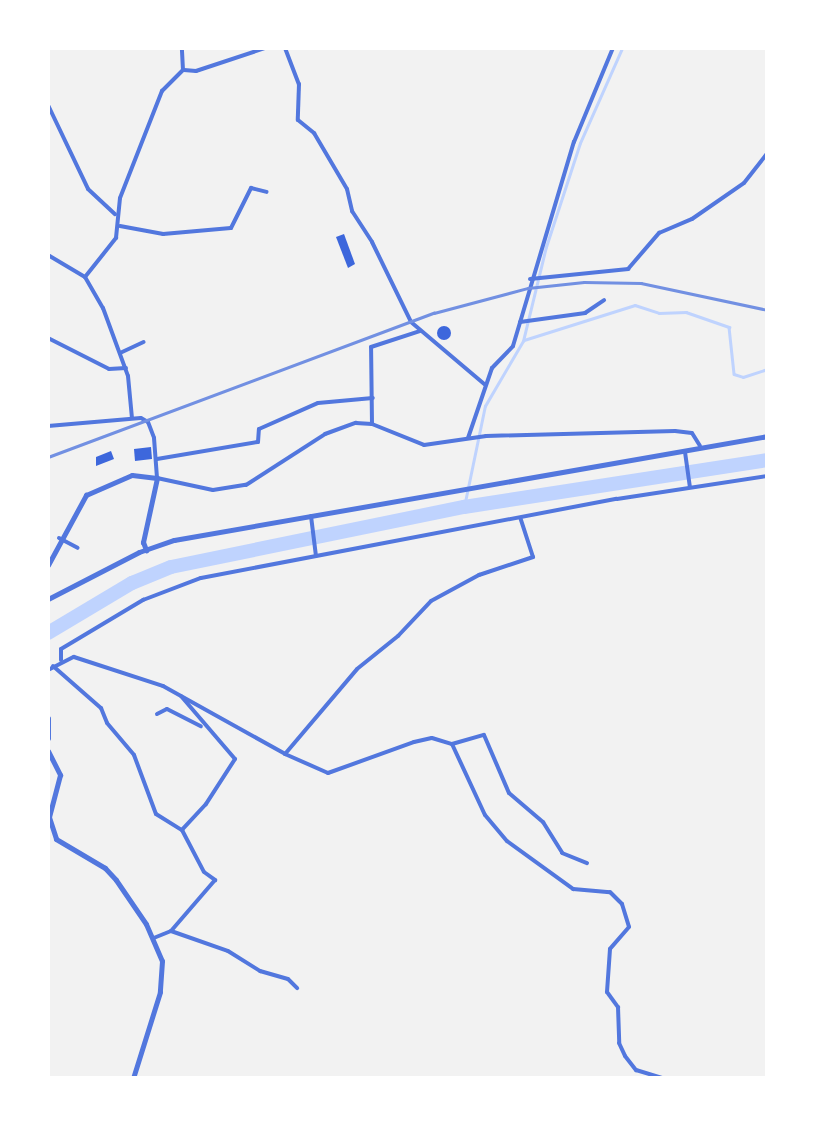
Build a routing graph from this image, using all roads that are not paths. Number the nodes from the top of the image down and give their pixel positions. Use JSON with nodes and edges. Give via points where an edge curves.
{"nodes":[{"id":1,"x":182,"y":48,"type":"edge"},
{"id":2,"x":265,"y":48,"type":"edge"},
{"id":3,"x":286,"y":48,"type":"edge"},
{"id":4,"x":613,"y":48,"type":"edge"},
{"id":5,"x":184,"y":70,"type":"junction"},
{"id":6,"x":48,"y":105,"type":"edge"},
{"id":7,"x":50,"y":114,"type":"edge"},
{"id":8,"x":768,"y":152,"type":"edge"},
{"id":9,"x":268,"y":192,"type":"dead end"},
{"id":10,"x":117,"y":216,"type":"junction"},
{"id":11,"x":120,"y":226,"type":"junction"},
{"id":12,"x":48,"y":255,"type":"edge"},
{"id":13,"x":85,"y":277,"type":"junction"},
{"id":14,"x":532,"y":279,"type":"junction"},
{"id":15,"x":604,"y":300,"type":"dead end"},
{"id":16,"x":524,"y":322,"type":"junction"},
{"id":17,"x":420,"y":331,"type":"junction"},
{"id":18,"x":48,"y":338,"type":"edge"},
{"id":19,"x":144,"y":342,"type":"dead end"},
{"id":20,"x":120,"y":353,"type":"junction"},
{"id":21,"x":126,"y":368,"type":"junction"},
{"id":22,"x":484,"y":384,"type":"junction"},
{"id":23,"x":372,"y":398,"type":"junction"},
{"id":24,"x":132,"y":418,"type":"junction"},
{"id":25,"x":372,"y":424,"type":"junction"},
{"id":26,"x":48,"y":426,"type":"edge"},
{"id":27,"x":470,"y":438,"type":"junction"},
{"id":28,"x":767,"y":438,"type":"edge"},
{"id":29,"x":700,"y":447,"type":"junction"},
{"id":30,"x":685,"y":453,"type":"junction"},
{"id":31,"x":157,"y":460,"type":"junction"},
{"id":32,"x":768,"y":476,"type":"edge"},
{"id":33,"x":157,"y":478,"type":"junction"},
{"id":34,"x":690,"y":485,"type":"junction"},
{"id":35,"x":520,"y":517,"type":"junction"},
{"id":36,"x":311,"y":518,"type":"junction"},
{"id":37,"x":61,"y":538,"type":"junction"},
{"id":38,"x":78,"y":548,"type":"dead end"},
{"id":39,"x":146,"y":550,"type":"junction"},
{"id":40,"x":316,"y":556,"type":"junction"},
{"id":41,"x":48,"y":565,"type":"edge"},
{"id":42,"x":48,"y":598,"type":"edge"},
{"id":43,"x":61,"y":660,"type":"junction"},
{"id":44,"x":50,"y":668,"type":"edge"},
{"id":45,"x":180,"y":696,"type":"junction"},
{"id":46,"x":157,"y":714,"type":"dead end"},
{"id":47,"x":48,"y":718,"type":"edge"},
{"id":48,"x":206,"y":728,"type":"junction"},
{"id":49,"x":48,"y":738,"type":"edge"},
{"id":50,"x":452,"y":744,"type":"junction"},
{"id":51,"x":48,"y":750,"type":"edge"},
{"id":52,"x":285,"y":754,"type":"junction"},
{"id":53,"x":182,"y":830,"type":"junction"},
{"id":54,"x":587,"y":863,"type":"dead end"},
{"id":55,"x":171,"y":931,"type":"junction"},
{"id":56,"x":154,"y":938,"type":"junction"},
{"id":57,"x":297,"y":988,"type":"dead end"},
{"id":58,"x":133,"y":1078,"type":"edge"},
{"id":59,"x":663,"y":1078,"type":"edge"}],
"edges":[{"from":1,"to":5,"type":"street"},
{"from":2,"to":5,"type":"street"},
{"from":3,"to":17,"type":"street","via":[[299,84],[298,120],[314,133],[347,189],[352,211]]},
{"from":4,"to":14,"type":"street","via":[[574,142]]},
{"from":5,"to":10,"type":"street","via":[[162,91]]},
{"from":6,"to":7,"type":"street"},
{"from":7,"to":10,"type":"street","via":[[88,188]]},
{"from":8,"to":14,"type":"street","via":[[744,183],[692,219],[658,232],[628,269]]},
{"from":9,"to":11,"type":"street","via":[[252,188],[232,228],[163,234]]},
{"from":10,"to":11,"type":"street"},
{"from":11,"to":13,"type":"street"},
{"from":12,"to":13,"type":"street"},
{"from":13,"to":20,"type":"street"},
{"from":14,"to":16,"type":"street"},
{"from":15,"to":16,"type":"street","via":[[586,314]]},
{"from":16,"to":22,"type":"street"},
{"from":17,"to":22,"type":"street"},
{"from":17,"to":23,"type":"street","via":[[371,346]]},
{"from":18,"to":21,"type":"street","via":[[109,369]]},
{"from":19,"to":20,"type":"street"},
{"from":20,"to":21,"type":"street"},
{"from":21,"to":24,"type":"street"},
{"from":22,"to":27,"type":"street"},
{"from":23,"to":25,"type":"street"},
{"from":23,"to":31,"type":"street","via":[[318,403],[259,428],[258,442]]},
{"from":24,"to":26,"type":"street"},
{"from":24,"to":31,"type":"street","via":[[150,426]]},
{"from":25,"to":27,"type":"street","via":[[424,445]]},
{"from":25,"to":33,"type":"street","via":[[339,426],[246,485],[212,490]]},
{"from":27,"to":29,"type":"street","via":[[675,430],[692,433]]},
{"from":28,"to":29,"type":"street"},
{"from":29,"to":30,"type":"street"},
{"from":30,"to":34,"type":"street"},
{"from":30,"to":36,"type":"street"},
{"from":31,"to":33,"type":"street"},
{"from":32,"to":34,"type":"street"},
{"from":33,"to":37,"type":"street","via":[[132,475],[94,488]]},
{"from":33,"to":39,"type":"street"},
{"from":34,"to":35,"type":"street"},
{"from":35,"to":40,"type":"street"},
{"from":35,"to":52,"type":"street","via":[[534,557],[430,601],[356,669]]},
{"from":36,"to":39,"type":"street"},
{"from":36,"to":40,"type":"street"},
{"from":37,"to":38,"type":"street"},
{"from":37,"to":41,"type":"street"},
{"from":39,"to":42,"type":"street"},
{"from":40,"to":43,"type":"street","via":[[172,586],[61,649]]},
{"from":43,"to":44,"type":"street"},
{"from":43,"to":45,"type":"street","via":[[74,656]]},
{"from":44,"to":53,"type":"street","via":[[100,706],[134,755],[156,814]]},
{"from":45,"to":48,"type":"street"},
{"from":45,"to":52,"type":"street"},
{"from":46,"to":48,"type":"street","via":[[166,709]]},
{"from":47,"to":49,"type":"street"},
{"from":48,"to":53,"type":"street","via":[[232,751],[234,764]]},
{"from":50,"to":52,"type":"street","via":[[432,738],[402,745],[328,773]]},
{"from":50,"to":54,"type":"street","via":[[488,738],[510,793],[543,822],[562,853]]},
{"from":50,"to":59,"type":"street","via":[[485,815],[507,841],[573,889],[610,892],[622,904],[629,927],[610,949],[607,992],[618,1006],[619,1043],[636,1070]]},
{"from":51,"to":56,"type":"street","via":[[60,775],[49,817],[56,839],[105,868]]},
{"from":53,"to":55,"type":"street","via":[[216,883]]},
{"from":55,"to":56,"type":"street"},
{"from":55,"to":57,"type":"street","via":[[228,951]]},
{"from":56,"to":58,"type":"street","via":[[164,978]]}]}
